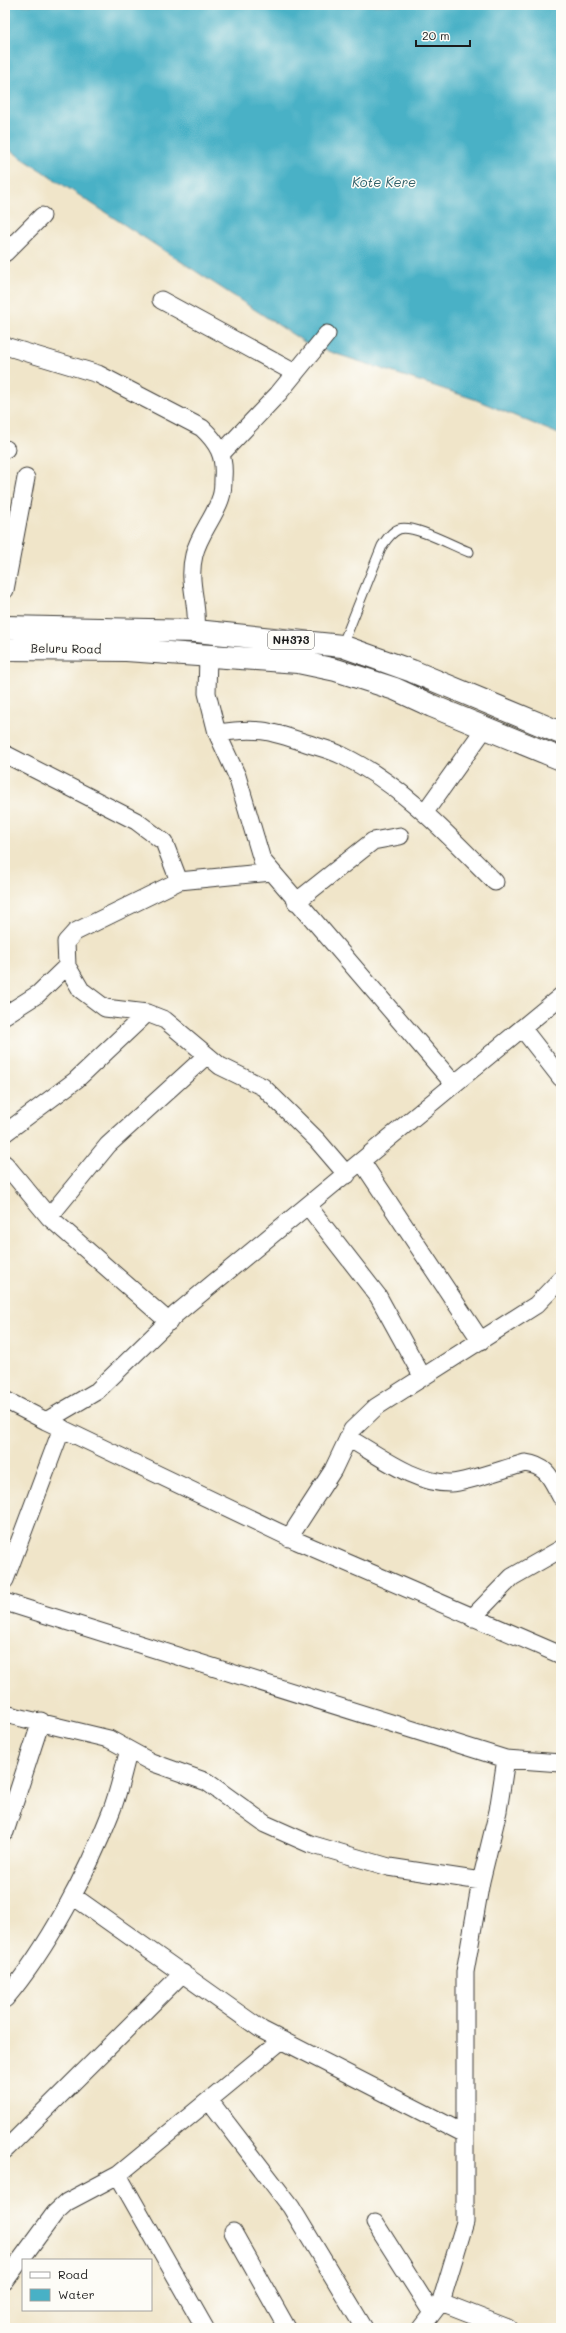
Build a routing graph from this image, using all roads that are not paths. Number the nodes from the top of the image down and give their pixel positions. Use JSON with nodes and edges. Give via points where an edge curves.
{"nodes":[{"id":1,"x":42,"y":216,"type":"dead end"},
{"id":2,"x":5,"y":253,"type":"edge"},
{"id":3,"x":161,"y":300,"type":"dead end"},
{"id":4,"x":327,"y":334,"type":"dead end"},
{"id":5,"x":5,"y":346,"type":"edge"},
{"id":6,"x":295,"y":373,"type":"junction"},
{"id":7,"x":222,"y":453,"type":"junction"},
{"id":8,"x":26,"y":478,"type":"dead end"},
{"id":9,"x":12,"y":517,"type":"edge"},
{"id":10,"x":468,"y":552,"type":"dead end"},
{"id":11,"x":5,"y":590,"type":"edge"},
{"id":12,"x":5,"y":627,"type":"edge"},
{"id":13,"x":196,"y":631,"type":"junction"},
{"id":14,"x":342,"y":646,"type":"junction"},
{"id":15,"x":5,"y":648,"type":"edge"},
{"id":16,"x":208,"y":656,"type":"junction"},
{"id":17,"x":485,"y":728,"type":"junction"},
{"id":18,"x":217,"y":733,"type":"junction"},
{"id":19,"x":561,"y":734,"type":"edge"},
{"id":20,"x":5,"y":755,"type":"edge"},
{"id":21,"x":561,"y":758,"type":"edge"},
{"id":22,"x":425,"y":812,"type":"junction"},
{"id":23,"x":400,"y":836,"type":"dead end"},
{"id":24,"x":272,"y":872,"type":"junction"},
{"id":25,"x":179,"y":881,"type":"junction"},
{"id":26,"x":495,"y":882,"type":"dead end"},
{"id":27,"x":296,"y":902,"type":"junction"},
{"id":28,"x":68,"y":966,"type":"junction"},
{"id":29,"x":561,"y":996,"type":"edge"},
{"id":30,"x":146,"y":1013,"type":"junction"},
{"id":31,"x":5,"y":1015,"type":"edge"},
{"id":32,"x":522,"y":1028,"type":"junction"},
{"id":33,"x":207,"y":1055,"type":"junction"},
{"id":34,"x":561,"y":1078,"type":"edge"},
{"id":35,"x":454,"y":1084,"type":"junction"},
{"id":36,"x":5,"y":1133,"type":"edge"},
{"id":37,"x":362,"y":1162,"type":"junction"},
{"id":38,"x":5,"y":1164,"type":"edge"},
{"id":39,"x":346,"y":1175,"type":"junction"},
{"id":40,"x":308,"y":1206,"type":"junction"},
{"id":41,"x":49,"y":1217,"type":"junction"},
{"id":42,"x":561,"y":1279,"type":"edge"},
{"id":43,"x":169,"y":1322,"type":"junction"},
{"id":44,"x":481,"y":1341,"type":"junction"},
{"id":45,"x":422,"y":1376,"type":"junction"},
{"id":46,"x":5,"y":1400,"type":"edge"},
{"id":47,"x":46,"y":1421,"type":"junction"},
{"id":48,"x":62,"y":1428,"type":"junction"},
{"id":49,"x":348,"y":1438,"type":"junction"},
{"id":50,"x":561,"y":1497,"type":"edge"},
{"id":51,"x":289,"y":1538,"type":"junction"},
{"id":52,"x":561,"y":1549,"type":"edge"},
{"id":53,"x":5,"y":1580,"type":"edge"},
{"id":54,"x":5,"y":1602,"type":"edge"},
{"id":55,"x":472,"y":1618,"type":"junction"},
{"id":56,"x":561,"y":1655,"type":"edge"},
{"id":57,"x":5,"y":1714,"type":"edge"},
{"id":58,"x":41,"y":1721,"type":"junction"},
{"id":59,"x":129,"y":1750,"type":"junction"},
{"id":60,"x":506,"y":1759,"type":"junction"},
{"id":61,"x":561,"y":1763,"type":"edge"},
{"id":62,"x":5,"y":1832,"type":"edge"},
{"id":63,"x":481,"y":1882,"type":"junction"},
{"id":64,"x":73,"y":1896,"type":"junction"},
{"id":65,"x":183,"y":1973,"type":"junction"},
{"id":66,"x":5,"y":1999,"type":"edge"},
{"id":67,"x":282,"y":2040,"type":"junction"},
{"id":68,"x":209,"y":2100,"type":"junction"},
{"id":69,"x":465,"y":2134,"type":"junction"},
{"id":70,"x":5,"y":2150,"type":"edge"},
{"id":71,"x":118,"y":2175,"type":"junction"},
{"id":72,"x":375,"y":2223,"type":"dead end"},
{"id":73,"x":232,"y":2232,"type":"dead end"},
{"id":74,"x":5,"y":2281,"type":"edge"},
{"id":75,"x":437,"y":2307,"type":"junction"},
{"id":76,"x":205,"y":2328,"type":"edge"},
{"id":77,"x":287,"y":2328,"type":"edge"},
{"id":78,"x":364,"y":2328,"type":"edge"},
{"id":79,"x":421,"y":2328,"type":"edge"},
{"id":80,"x":508,"y":2328,"type":"edge"}],
"edges":[{"from":1,"to":2,"type":"street"},
{"from":3,"to":6,"type":"street"},
{"from":4,"to":6,"type":"street"},
{"from":5,"to":7,"type":"street","via":[[98,374],[202,428],[215,440]]},
{"from":6,"to":7,"type":"street"},
{"from":7,"to":13,"type":"street","via":[[222,496],[194,554],[190,579],[197,614]]},
{"from":8,"to":9,"type":"street"},
{"from":9,"to":11,"type":"street"},
{"from":10,"to":14,"type":"lane","via":[[409,527],[398,529],[382,546]]},
{"from":12,"to":13,"type":"highway","number":"NH373"},
{"from":13,"to":14,"type":"highway","number":"NH373"},
{"from":14,"to":19,"type":"highway","number":"NH373","via":[[412,671]]},
{"from":15,"to":16,"type":"highway","name":"Beluru Road","number":"NH373","via":[[126,650]]},
{"from":16,"to":17,"type":"highway","number":"NH373","via":[[298,662],[336,670],[395,689]]},
{"from":16,"to":18,"type":"street","via":[[207,693]]},
{"from":17,"to":21,"type":"highway","number":"NH373"},
{"from":17,"to":22,"type":"street"},
{"from":18,"to":22,"type":"street","via":[[247,728],[268,730],[342,755],[366,768]]},
{"from":18,"to":24,"type":"street","via":[[237,776],[262,860]]},
{"from":20,"to":25,"type":"street","via":[[136,821],[164,842]]},
{"from":22,"to":26,"type":"street"},
{"from":23,"to":27,"type":"street","via":[[373,841]]},
{"from":24,"to":25,"type":"street"},
{"from":24,"to":27,"type":"street"},
{"from":25,"to":28,"type":"street","via":[[75,932],[66,942]]},
{"from":27,"to":35,"type":"street"},
{"from":28,"to":30,"type":"street","via":[[81,990],[105,1008]]},
{"from":28,"to":31,"type":"street","via":[[38,994]]},
{"from":29,"to":32,"type":"street"},
{"from":30,"to":33,"type":"street","via":[[165,1020]]},
{"from":30,"to":36,"type":"street","via":[[76,1080]]},
{"from":32,"to":34,"type":"street"},
{"from":32,"to":35,"type":"street"},
{"from":33,"to":39,"type":"street","via":[[220,1066],[263,1087],[317,1140]]},
{"from":33,"to":41,"type":"street","via":[[108,1145]]},
{"from":35,"to":37,"type":"street"},
{"from":37,"to":39,"type":"street"},
{"from":37,"to":44,"type":"street"},
{"from":38,"to":41,"type":"street"},
{"from":39,"to":40,"type":"street"},
{"from":40,"to":43,"type":"street"},
{"from":40,"to":45,"type":"street","via":[[378,1296]]},
{"from":41,"to":43,"type":"street"},
{"from":42,"to":44,"type":"street","via":[[536,1306]]},
{"from":43,"to":47,"type":"street","via":[[97,1391]]},
{"from":44,"to":45,"type":"street"},
{"from":45,"to":49,"type":"street","via":[[376,1407],[352,1430]]},
{"from":46,"to":47,"type":"street"},
{"from":47,"to":48,"type":"street"},
{"from":48,"to":51,"type":"street"},
{"from":48,"to":53,"type":"street"},
{"from":49,"to":50,"type":"street","via":[[414,1476],[435,1483],[452,1483],[525,1463],[536,1464],[546,1471]]},
{"from":49,"to":51,"type":"street","via":[[333,1470]]},
{"from":51,"to":55,"type":"street"},
{"from":52,"to":55,"type":"street","via":[[512,1577]]},
{"from":54,"to":60,"type":"street"},
{"from":55,"to":56,"type":"street"},
{"from":57,"to":58,"type":"street"},
{"from":58,"to":59,"type":"street","via":[[109,1739]]},
{"from":58,"to":62,"type":"street"},
{"from":59,"to":63,"type":"street","via":[[151,1762],[207,1782],[265,1824],[310,1844],[389,1867]]},
{"from":59,"to":64,"type":"street","via":[[112,1810]]},
{"from":60,"to":61,"type":"street"},
{"from":60,"to":63,"type":"street","via":[[498,1811]]},
{"from":63,"to":69,"type":"street","via":[[465,1972]]},
{"from":64,"to":65,"type":"street"},
{"from":64,"to":66,"type":"street","via":[[20,1982]]},
{"from":65,"to":67,"type":"street","via":[[262,2030]]},
{"from":65,"to":70,"type":"street"},
{"from":67,"to":68,"type":"street"},
{"from":67,"to":69,"type":"street"},
{"from":68,"to":71,"type":"street"},
{"from":68,"to":78,"type":"street","via":[[291,2207]]},
{"from":69,"to":75,"type":"street","via":[[465,2222]]},
{"from":71,"to":74,"type":"street","via":[[67,2202],[55,2213]]},
{"from":71,"to":76,"type":"street"},
{"from":72,"to":75,"type":"street"},
{"from":73,"to":77,"type":"street"},
{"from":75,"to":79,"type":"street"},
{"from":75,"to":80,"type":"street"}]}
